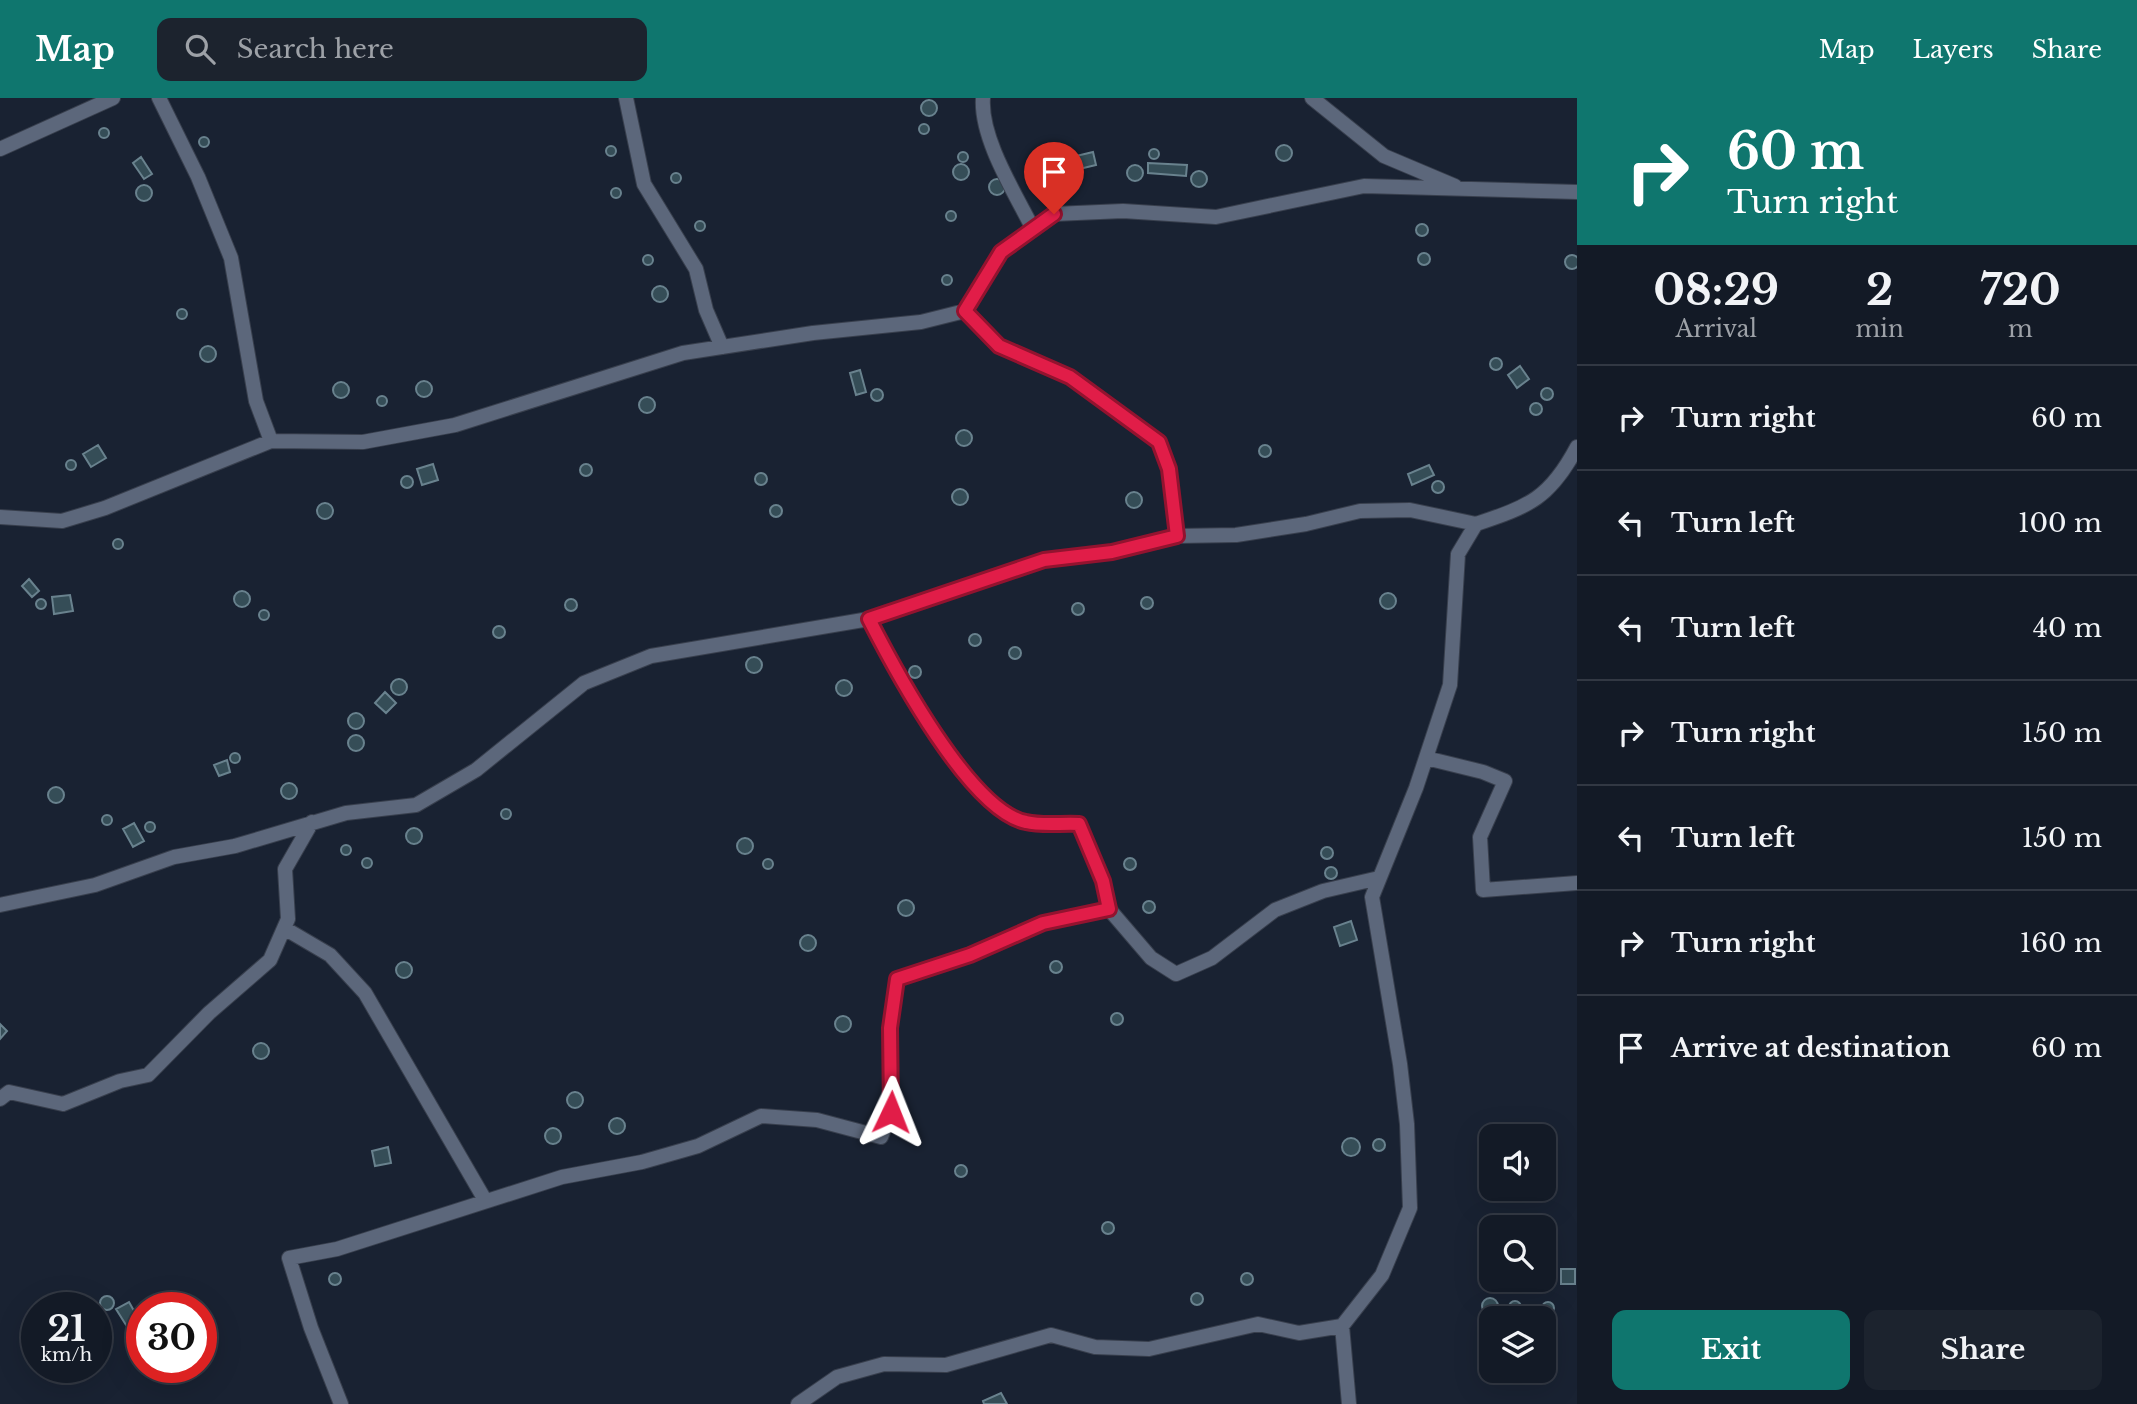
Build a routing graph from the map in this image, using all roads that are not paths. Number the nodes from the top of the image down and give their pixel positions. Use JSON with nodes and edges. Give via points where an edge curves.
{"nodes":[{"id":1,"x":113,"y":98,"type":"edge"},
{"id":2,"x":159,"y":98,"type":"edge"},
{"id":3,"x":626,"y":98,"type":"edge"},
{"id":4,"x":983,"y":98,"type":"edge"},
{"id":5,"x":1312,"y":98,"type":"edge"},
{"id":6,"x":0,"y":149,"type":"edge"},
{"id":7,"x":1465,"y":190,"type":"junction"},
{"id":8,"x":1577,"y":192,"type":"edge"},
{"id":9,"x":1033,"y":229,"type":"junction"},
{"id":10,"x":965,"y":311,"type":"junction"},
{"id":11,"x":722,"y":347,"type":"junction"},
{"id":12,"x":271,"y":441,"type":"junction"},
{"id":13,"x":1577,"y":447,"type":"edge"},
{"id":14,"x":0,"y":517,"type":"edge"},
{"id":15,"x":1476,"y":524,"type":"junction"},
{"id":16,"x":1177,"y":536,"type":"junction"},
{"id":17,"x":869,"y":619,"type":"junction"},
{"id":18,"x":1426,"y":758,"type":"junction"},
{"id":19,"x":312,"y":822,"type":"junction"},
{"id":20,"x":1379,"y":878,"type":"junction"},
{"id":21,"x":1577,"y":883,"type":"edge"},
{"id":22,"x":0,"y":905,"type":"edge"},
{"id":23,"x":1109,"y":909,"type":"junction"},
{"id":24,"x":284,"y":928,"type":"junction"},
{"id":25,"x":0,"y":1099,"type":"edge"},
{"id":26,"x":485,"y":1200,"type":"junction"},
{"id":27,"x":1342,"y":1326,"type":"junction"},
{"id":28,"x":341,"y":1404,"type":"edge"},
{"id":29,"x":799,"y":1404,"type":"edge"},
{"id":30,"x":1349,"y":1404,"type":"edge"}],
"edges":[{"from":1,"to":6,"type":"street"},
{"from":2,"to":12,"type":"street","via":[[198,177],[230,258],[256,401]]},
{"from":3,"to":11,"type":"street","via":[[644,184],[696,270]]},
{"from":4,"to":9,"type":"street","via":[[982,113],[1002,168]]},
{"from":5,"to":7,"type":"street","via":[[1384,156]]},
{"from":7,"to":8,"type":"street"},
{"from":7,"to":9,"type":"street","via":[[1364,186],[1216,217],[1123,211],[1054,214]]},
{"from":9,"to":10,"type":"street","via":[[1001,252]]},
{"from":10,"to":11,"type":"street","via":[[921,322],[813,332]]},
{"from":10,"to":16,"type":"street","via":[[999,346],[1070,377],[1159,442],[1173,489]]},
{"from":11,"to":12,"type":"street","via":[[683,353],[455,425],[363,442]]},
{"from":12,"to":14,"type":"street","via":[[62,521]]},
{"from":13,"to":15,"type":"street","via":[[1561,477],[1527,507]]},
{"from":15,"to":16,"type":"street","via":[[1410,510],[1360,511],[1236,535]]},
{"from":15,"to":18,"type":"street","via":[[1458,554],[1450,685]]},
{"from":16,"to":17,"type":"street","via":[[1112,552],[1044,560]]},
{"from":17,"to":19,"type":"street","via":[[651,656],[584,683],[475,770],[416,805]]},
{"from":17,"to":23,"type":"street","via":[[908,695],[982,796],[1024,822],[1079,824],[1103,881]]},
{"from":18,"to":20,"type":"street"},
{"from":18,"to":21,"type":"street","via":[[1505,781],[1480,837],[1483,890]]},
{"from":19,"to":22,"type":"street","via":[[235,846],[174,857],[95,885]]},
{"from":19,"to":24,"type":"street","via":[[285,869],[288,919]]},
{"from":20,"to":23,"type":"street","via":[[1323,891],[1275,910],[1212,958],[1175,974],[1151,958]]},
{"from":20,"to":27,"type":"street","via":[[1372,897],[1400,1064],[1410,1208],[1382,1275]]},
{"from":23,"to":26,"type":"street","via":[[1043,923],[970,955],[897,979],[890,1028],[891,1112],[881,1138],[817,1120],[761,1116],[698,1146]]},
{"from":24,"to":25,"type":"street","via":[[270,960],[148,1075],[63,1104],[9,1092]]},
{"from":24,"to":26,"type":"street","via":[[330,955],[365,993]]},
{"from":26,"to":28,"type":"street","via":[[337,1249],[289,1258]]},
{"from":27,"to":29,"type":"street","via":[[1299,1333],[1258,1324],[1149,1349],[1095,1347],[1051,1335],[946,1365],[884,1364],[837,1377]]},
{"from":27,"to":30,"type":"street"}]}
